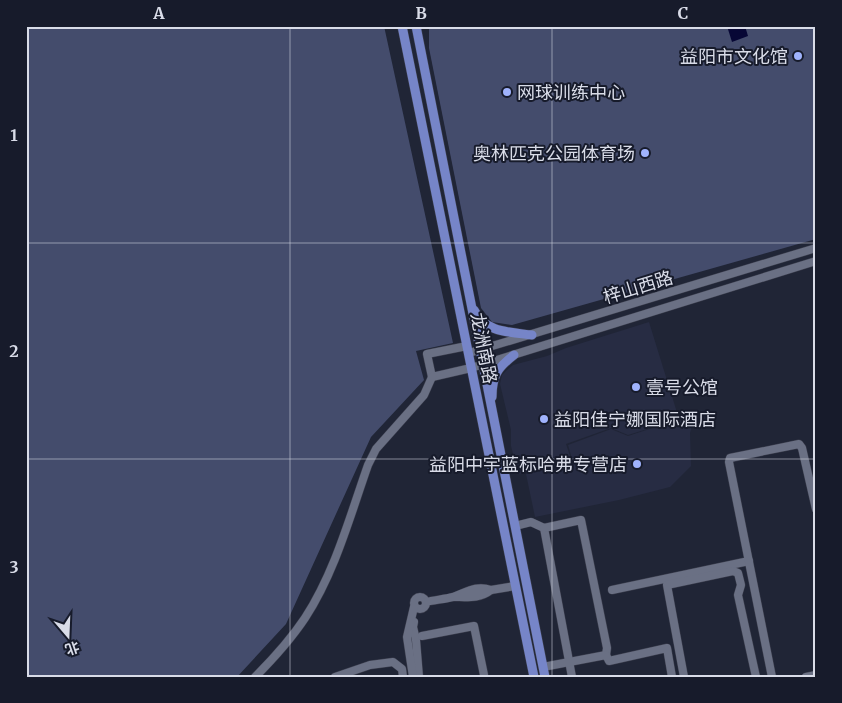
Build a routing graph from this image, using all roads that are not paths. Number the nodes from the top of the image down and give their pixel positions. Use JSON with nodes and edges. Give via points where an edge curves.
{"nodes":[{"id":1,"x":402,"y":26,"type":"edge"},
{"id":2,"x":416,"y":26,"type":"edge"},
{"id":3,"x":816,"y":248,"type":"edge"},
{"id":4,"x":816,"y":261,"type":"edge"},
{"id":5,"x":471,"y":306,"type":"junction"},
{"id":6,"x":532,"y":335,"type":"junction"},
{"id":7,"x":468,"y":350,"type":"junction"},
{"id":8,"x":480,"y":351,"type":"junction"},
{"id":9,"x":514,"y":355,"type":"junction"},
{"id":10,"x":482,"y":364,"type":"junction"},
{"id":11,"x":471,"y":368,"type":"junction"},
{"id":12,"x":432,"y":377,"type":"junction"},
{"id":13,"x":492,"y":415,"type":"junction"},
{"id":14,"x":816,"y":509,"type":"edge"},
{"id":15,"x":515,"y":526,"type":"junction"},
{"id":16,"x":544,"y":528,"type":"junction"},
{"id":17,"x":749,"y":561,"type":"junction"},
{"id":18,"x":515,"y":586,"type":"junction"},
{"id":19,"x":612,"y":590,"type":"dead end"},
{"id":20,"x":416,"y":608,"type":"junction"},
{"id":21,"x":422,"y":636,"type":"dead end"},
{"id":22,"x":606,"y":655,"type":"junction"},
{"id":23,"x":569,"y":662,"type":"junction"},
{"id":24,"x":543,"y":667,"type":"junction"},
{"id":25,"x":816,"y":675,"type":"edge"},
{"id":26,"x":482,"y":676,"type":"edge"},
{"id":27,"x":255,"y":677,"type":"edge"},
{"id":28,"x":335,"y":677,"type":"edge"},
{"id":29,"x":403,"y":677,"type":"edge"},
{"id":30,"x":413,"y":677,"type":"edge"},
{"id":31,"x":419,"y":677,"type":"edge"},
{"id":32,"x":534,"y":677,"type":"edge"},
{"id":33,"x":545,"y":677,"type":"edge"},
{"id":34,"x":572,"y":677,"type":"edge"},
{"id":35,"x":672,"y":677,"type":"edge"},
{"id":36,"x":684,"y":677,"type":"edge"},
{"id":37,"x":756,"y":677,"type":"edge"},
{"id":38,"x":772,"y":677,"type":"edge"},
{"id":39,"x":806,"y":677,"type":"edge"}],
"edges":[{"from":1,"to":7,"type":"main road","name":"龙洲南路"},
{"from":2,"to":5,"type":"main road","name":"龙洲南路"},
{"from":3,"to":6,"type":"street","name":"梓山西路"},
{"from":4,"to":9,"type":"street","name":"梓山西路"},
{"from":5,"to":6,"type":"main road","via":[[488,327]]},
{"from":5,"to":8,"type":"main road","name":"龙洲南路"},
{"from":6,"to":8,"type":"street","name":"梓山西路"},
{"from":7,"to":8,"type":"street","name":"梓山西路"},
{"from":7,"to":11,"type":"main road","name":"龙洲南路"},
{"from":7,"to":12,"type":"street","name":"梓山西路","via":[[427,354]]},
{"from":8,"to":10,"type":"main road","name":"龙洲南路"},
{"from":9,"to":10,"type":"street","name":"梓山西路"},
{"from":9,"to":13,"type":"main road","via":[[495,373]]},
{"from":10,"to":11,"type":"street","name":"梓山西路"},
{"from":10,"to":13,"type":"main road","name":"龙洲南路"},
{"from":11,"to":12,"type":"street","name":"梓山西路"},
{"from":11,"to":18,"type":"main road","name":"龙洲南路"},
{"from":12,"to":27,"type":"street","via":[[424,395],[376,449],[332,565],[305,618]]},
{"from":13,"to":15,"type":"main road","name":"龙洲南路"},
{"from":14,"to":17,"type":"street","via":[[799,444],[730,458]]},
{"from":15,"to":16,"type":"street","via":[[531,522]]},
{"from":15,"to":24,"type":"main road","name":"龙洲南路"},
{"from":16,"to":22,"type":"street","via":[[581,520]]},
{"from":16,"to":23,"type":"street"},
{"from":17,"to":19,"type":"street"},
{"from":17,"to":38,"type":"street"},
{"from":18,"to":20,"type":"street","via":[[472,597],[426,602],[424,598],[417,598],[414,600]]},
{"from":18,"to":32,"type":"main road","name":"龙洲南路"},
{"from":20,"to":30,"type":"street","via":[[407,637]]},
{"from":20,"to":31,"type":"street","via":[[413,627]]},
{"from":21,"to":26,"type":"street","via":[[474,626]]},
{"from":22,"to":23,"type":"street"},
{"from":22,"to":35,"type":"street","via":[[609,661],[666,648]]},
{"from":23,"to":24,"type":"street"},
{"from":23,"to":34,"type":"street"},
{"from":24,"to":33,"type":"main road","name":"龙洲南路"},
{"from":25,"to":39,"type":"street"},
{"from":28,"to":29,"type":"street","via":[[370,665],[393,662],[402,669]]},
{"from":36,"to":37,"type":"street","via":[[667,585],[733,571],[738,574],[741,586],[738,595]]}]}
